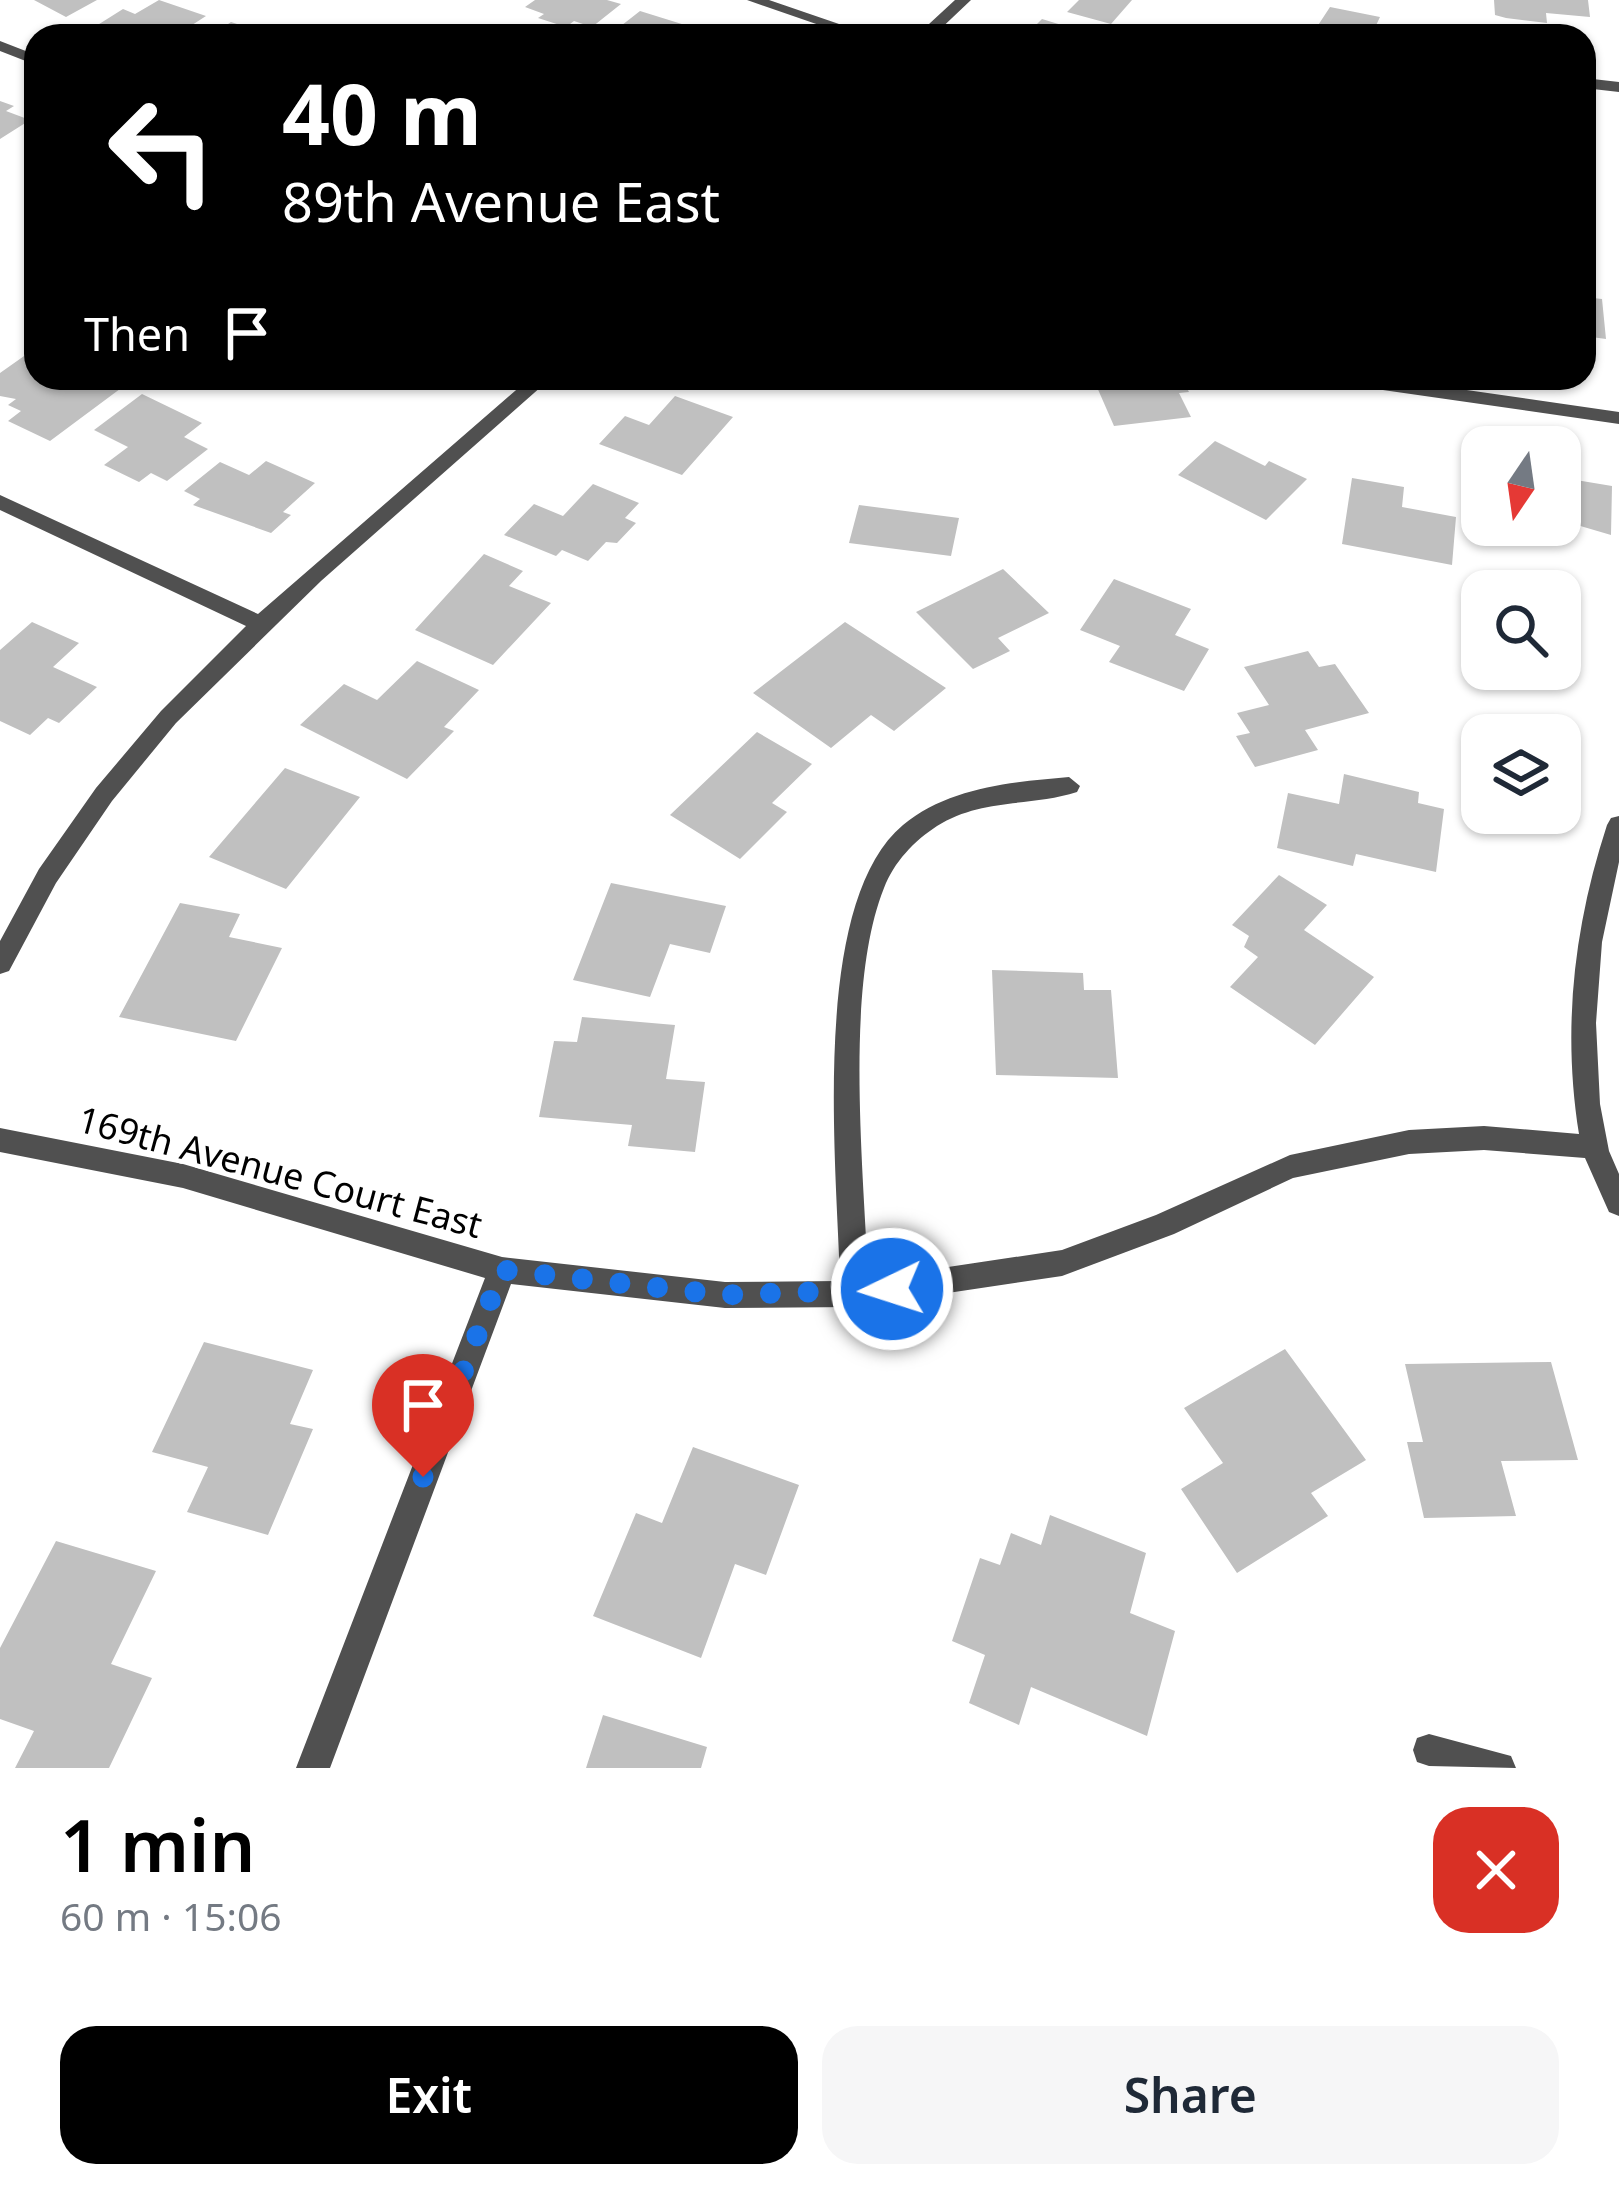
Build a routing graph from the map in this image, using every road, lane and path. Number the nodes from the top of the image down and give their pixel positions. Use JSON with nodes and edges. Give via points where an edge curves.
{"nodes":[{"id":1,"x":754,"y":0,"type":"edge"},
{"id":2,"x":964,"y":0,"type":"edge"},
{"id":3,"x":829,"y":24,"type":"edge"},
{"id":4,"x":937,"y":24,"type":"edge"},
{"id":5,"x":528,"y":390,"type":"edge"},
{"id":6,"x":1424,"y":390,"type":"edge"},
{"id":7,"x":1619,"y":418,"type":"edge"},
{"id":8,"x":0,"y":502,"type":"edge"},
{"id":9,"x":262,"y":625,"type":"junction"},
{"id":10,"x":1069,"y":786,"type":"dead end"},
{"id":11,"x":1619,"y":825,"type":"edge"},
{"id":12,"x":0,"y":964,"type":"edge"},
{"id":13,"x":0,"y":1140,"type":"edge"},
{"id":14,"x":1594,"y":1147,"type":"junction"},
{"id":15,"x":1619,"y":1202,"type":"edge"},
{"id":16,"x":502,"y":1270,"type":"junction"},
{"id":17,"x":854,"y":1294,"type":"junction"},
{"id":18,"x":1429,"y":1750,"type":"dead end"},
{"id":19,"x":313,"y":1768,"type":"edge"},
{"id":20,"x":1499,"y":1768,"type":"edge"}],
"edges":[{"from":1,"to":3,"type":"street"},
{"from":2,"to":4,"type":"street"},
{"from":5,"to":9,"type":"street"},
{"from":6,"to":7,"type":"street"},
{"from":8,"to":9,"type":"street"},
{"from":9,"to":12,"type":"street","via":[[64,844]]},
{"from":10,"to":17,"type":"street","via":[[962,800],[893,849],[870,886],[854,957]]},
{"from":11,"to":14,"type":"street","via":[[1595,905],[1586,983],[1584,1066]]},
{"from":13,"to":16,"type":"street","name":"169th Avenue Court East","via":[[183,1176]]},
{"from":14,"to":15,"type":"street"},
{"from":14,"to":17,"type":"street","name":"169th Avenue Court East","via":[[1484,1138],[1408,1142],[1290,1167],[1062,1263]]},
{"from":16,"to":17,"type":"street","name":"169th Avenue Court East","via":[[724,1295]]},
{"from":16,"to":19,"type":"street"},
{"from":18,"to":20,"type":"street"}]}
